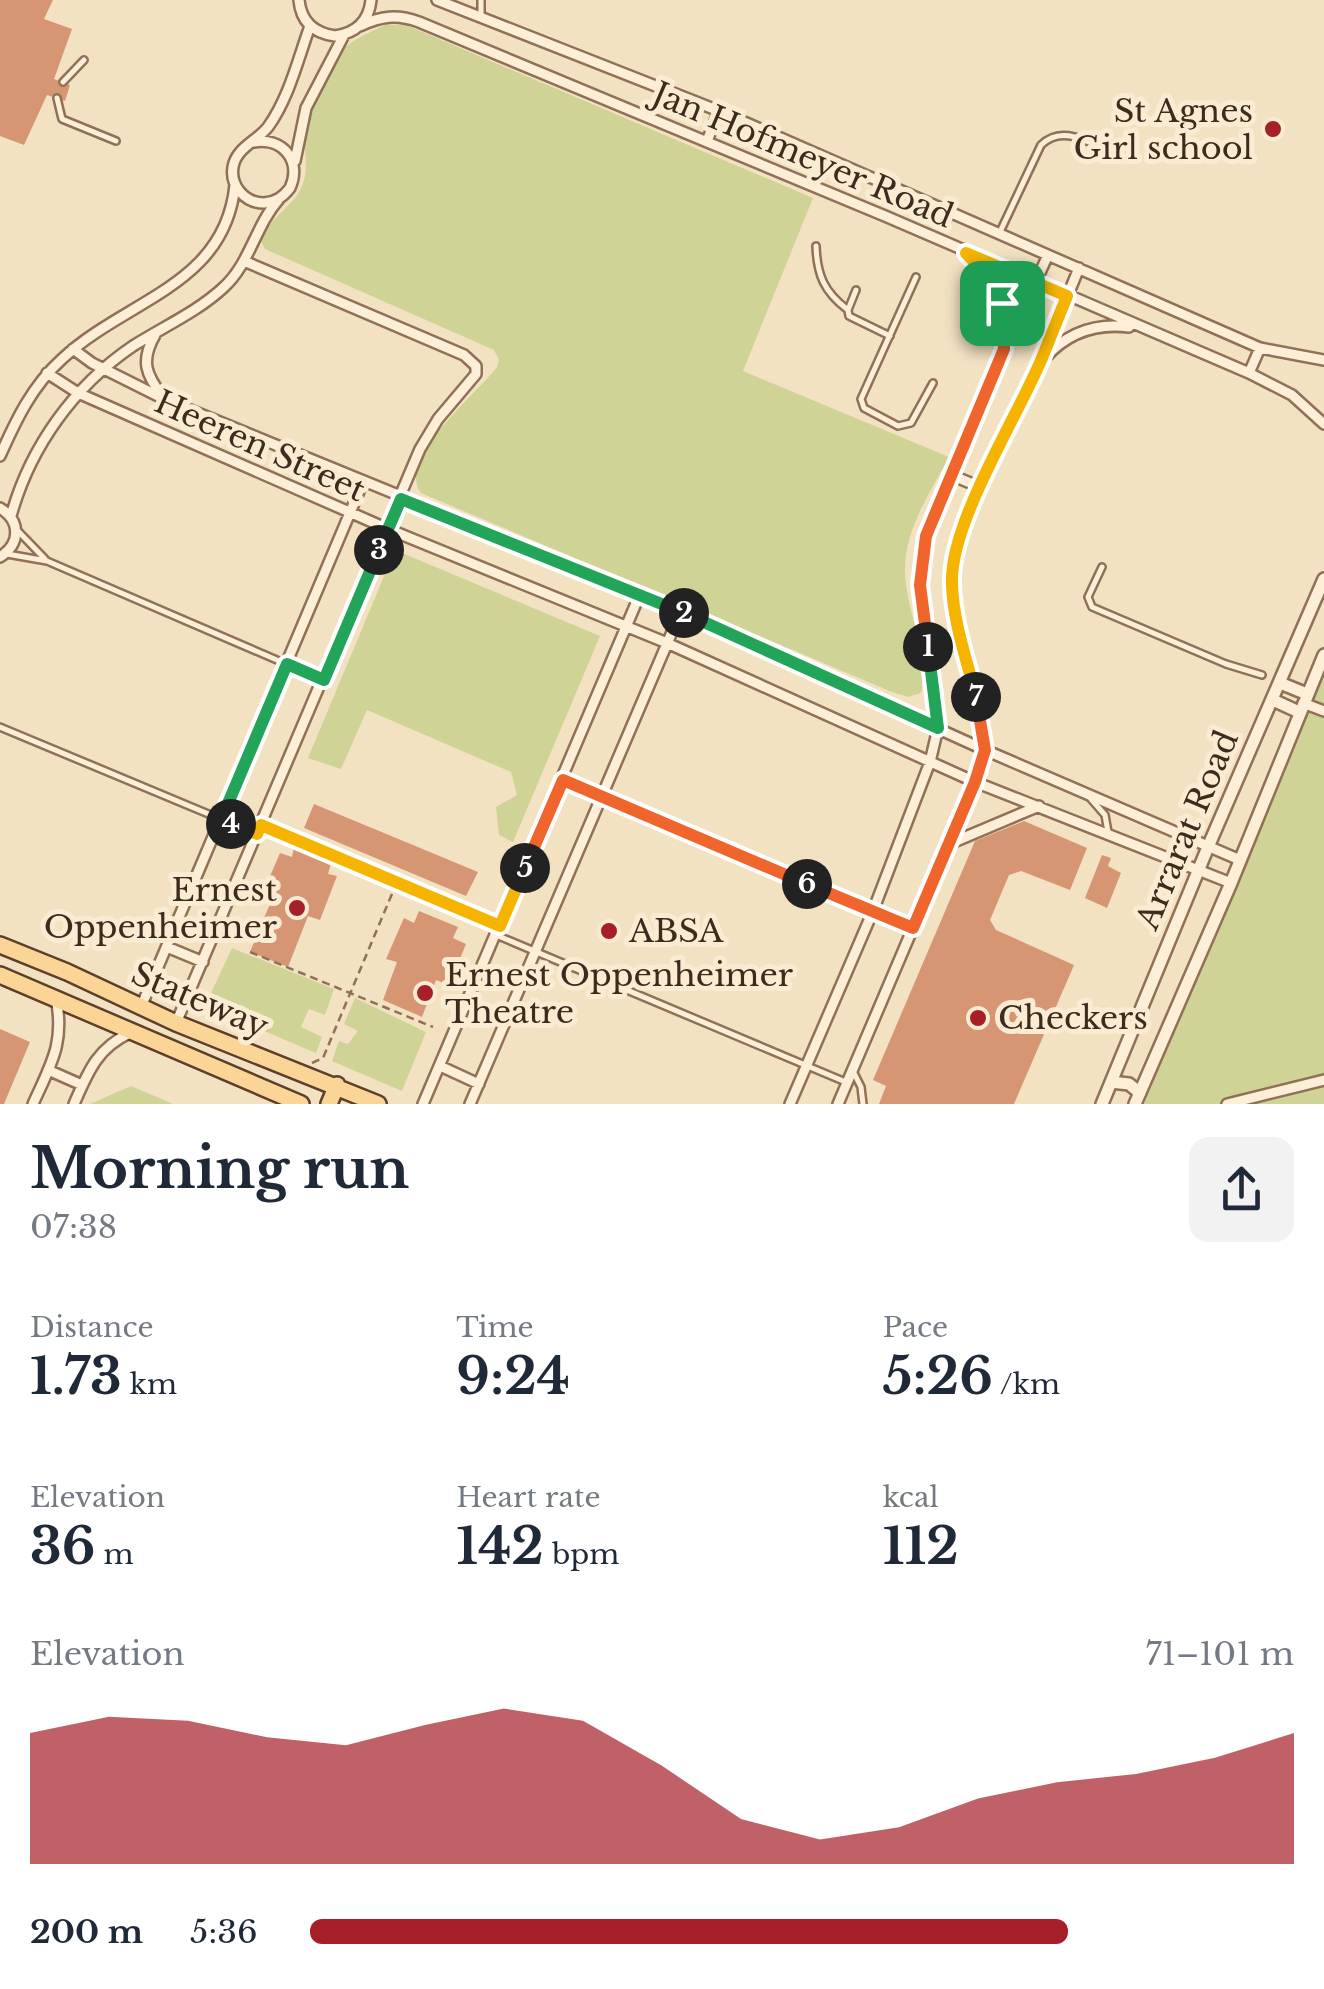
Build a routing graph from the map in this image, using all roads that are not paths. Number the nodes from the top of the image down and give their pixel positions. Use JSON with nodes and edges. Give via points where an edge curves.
{"nodes":[{"id":1,"x":299,"y":0,"type":"edge"},
{"id":2,"x":371,"y":0,"type":"edge"},
{"id":3,"x":437,"y":0,"type":"edge"},
{"id":4,"x":481,"y":0,"type":"edge"},
{"id":5,"x":482,"y":16,"type":"junction"},
{"id":6,"x":310,"y":26,"type":"junction"},
{"id":7,"x":360,"y":26,"type":"junction"},
{"id":8,"x":344,"y":35,"type":"junction"},
{"id":9,"x":84,"y":60,"type":"dead end"},
{"id":10,"x":63,"y":82,"type":"dead end"},
{"id":11,"x":57,"y":98,"type":"dead end"},
{"id":12,"x":720,"y":111,"type":"junction"},
{"id":13,"x":707,"y":141,"type":"junction"},
{"id":14,"x":116,"y":142,"type":"dead end"},
{"id":15,"x":254,"y":142,"type":"junction"},
{"id":16,"x":1108,"y":150,"type":"dead end"},
{"id":17,"x":294,"y":166,"type":"junction"},
{"id":18,"x":236,"y":185,"type":"junction"},
{"id":19,"x":280,"y":198,"type":"junction"},
{"id":20,"x":999,"y":234,"type":"junction"},
{"id":21,"x":816,"y":246,"type":"dead end"},
{"id":22,"x":966,"y":253,"type":"junction"},
{"id":23,"x":1048,"y":255,"type":"junction"},
{"id":24,"x":244,"y":261,"type":"junction"},
{"id":25,"x":1079,"y":268,"type":"junction"},
{"id":26,"x":916,"y":276,"type":"dead end"},
{"id":27,"x":1037,"y":282,"type":"junction"},
{"id":28,"x":856,"y":290,"type":"dead end"},
{"id":29,"x":1067,"y":296,"type":"junction"},
{"id":30,"x":848,"y":310,"type":"junction"},
{"id":31,"x":1142,"y":329,"type":"junction"},
{"id":32,"x":156,"y":332,"type":"junction"},
{"id":33,"x":890,"y":336,"type":"junction"},
{"id":34,"x":1260,"y":348,"type":"junction"},
{"id":35,"x":1004,"y":349,"type":"junction"},
{"id":36,"x":72,"y":350,"type":"junction"},
{"id":37,"x":1324,"y":360,"type":"edge"},
{"id":38,"x":1040,"y":364,"type":"junction"},
{"id":39,"x":102,"y":368,"type":"junction"},
{"id":40,"x":47,"y":373,"type":"junction"},
{"id":41,"x":1249,"y":373,"type":"junction"},
{"id":42,"x":933,"y":384,"type":"dead end"},
{"id":43,"x":78,"y":393,"type":"junction"},
{"id":44,"x":166,"y":400,"type":"junction"},
{"id":45,"x":1324,"y":424,"type":"edge"},
{"id":46,"x":0,"y":456,"type":"edge"},
{"id":47,"x":951,"y":475,"type":"junction"},
{"id":48,"x":363,"y":482,"type":"junction"},
{"id":49,"x":980,"y":488,"type":"junction"},
{"id":50,"x":401,"y":499,"type":"junction"},
{"id":51,"x":0,"y":508,"type":"edge"},
{"id":52,"x":350,"y":514,"type":"junction"},
{"id":53,"x":11,"y":516,"type":"junction"},
{"id":54,"x":16,"y":529,"type":"junction"},
{"id":55,"x":388,"y":529,"type":"junction"},
{"id":56,"x":3,"y":555,"type":"edge"},
{"id":57,"x":47,"y":561,"type":"junction"},
{"id":58,"x":1102,"y":567,"type":"dead end"},
{"id":59,"x":1324,"y":579,"type":"edge"},
{"id":60,"x":640,"y":594,"type":"junction"},
{"id":61,"x":680,"y":611,"type":"junction"},
{"id":62,"x":628,"y":627,"type":"junction"},
{"id":63,"x":667,"y":643,"type":"junction"},
{"id":64,"x":1324,"y":656,"type":"edge"},
{"id":65,"x":287,"y":664,"type":"junction"},
{"id":66,"x":1262,"y":675,"type":"dead end"},
{"id":67,"x":324,"y":680,"type":"junction"},
{"id":68,"x":1280,"y":683,"type":"junction"},
{"id":69,"x":1273,"y":700,"type":"junction"},
{"id":70,"x":1303,"y":703,"type":"junction"},
{"id":71,"x":1324,"y":711,"type":"edge"},
{"id":72,"x":0,"y":727,"type":"edge"},
{"id":73,"x":938,"y":728,"type":"junction"},
{"id":74,"x":985,"y":750,"type":"junction"},
{"id":75,"x":930,"y":762,"type":"junction"},
{"id":76,"x":563,"y":780,"type":"junction"},
{"id":77,"x":975,"y":782,"type":"junction"},
{"id":78,"x":1086,"y":793,"type":"junction"},
{"id":79,"x":600,"y":796,"type":"junction"},
{"id":80,"x":1039,"y":806,"type":"junction"},
{"id":81,"x":221,"y":820,"type":"junction"},
{"id":82,"x":259,"y":830,"type":"junction"},
{"id":83,"x":1107,"y":836,"type":"junction"},
{"id":84,"x":949,"y":844,"type":"junction"},
{"id":85,"x":1208,"y":846,"type":"junction"},
{"id":86,"x":1240,"y":860,"type":"junction"},
{"id":87,"x":1197,"y":872,"type":"junction"},
{"id":88,"x":1231,"y":884,"type":"junction"},
{"id":89,"x":873,"y":911,"type":"junction"},
{"id":90,"x":913,"y":928,"type":"junction"},
{"id":91,"x":498,"y":930,"type":"junction"},
{"id":92,"x":166,"y":947,"type":"junction"},
{"id":93,"x":1,"y":948,"type":"edge"},
{"id":94,"x":535,"y":950,"type":"junction"},
{"id":95,"x":202,"y":962,"type":"junction"},
{"id":96,"x":0,"y":975,"type":"edge"},
{"id":97,"x":56,"y":998,"type":"junction"},
{"id":98,"x":141,"y":1008,"type":"junction"},
{"id":99,"x":176,"y":1023,"type":"junction"},
{"id":100,"x":132,"y":1031,"type":"junction"},
{"id":101,"x":261,"y":1056,"type":"junction"},
{"id":102,"x":440,"y":1066,"type":"junction"},
{"id":103,"x":806,"y":1066,"type":"junction"},
{"id":104,"x":48,"y":1070,"type":"junction"},
{"id":105,"x":853,"y":1070,"type":"junction"},
{"id":106,"x":1324,"y":1080,"type":"edge"},
{"id":107,"x":248,"y":1082,"type":"junction"},
{"id":108,"x":848,"y":1082,"type":"junction"},
{"id":109,"x":1111,"y":1082,"type":"junction"},
{"id":110,"x":478,"y":1084,"type":"junction"},
{"id":111,"x":82,"y":1085,"type":"junction"},
{"id":112,"x":338,"y":1085,"type":"junction"},
{"id":113,"x":1104,"y":1099,"type":"edge"},
{"id":114,"x":1140,"y":1100,"type":"edge"},
{"id":115,"x":33,"y":1104,"type":"edge"},
{"id":116,"x":74,"y":1104,"type":"edge"},
{"id":117,"x":301,"y":1104,"type":"edge"},
{"id":118,"x":329,"y":1104,"type":"edge"},
{"id":119,"x":378,"y":1104,"type":"edge"},
{"id":120,"x":424,"y":1104,"type":"edge"},
{"id":121,"x":470,"y":1104,"type":"edge"},
{"id":122,"x":790,"y":1104,"type":"edge"},
{"id":123,"x":838,"y":1104,"type":"edge"},
{"id":124,"x":863,"y":1104,"type":"edge"},
{"id":125,"x":1118,"y":1104,"type":"edge"},
{"id":126,"x":1227,"y":1104,"type":"edge"}],
"edges":[{"from":1,"to":6,"type":"street"},
{"from":2,"to":7,"type":"street"},
{"from":3,"to":5,"type":"street","name":"Jan Hofmeyer Road"},
{"from":4,"to":5,"type":"lane"},
{"from":5,"to":12,"type":"street","name":"Jan Hofmeyer Road"},
{"from":6,"to":8,"type":"street"},
{"from":6,"to":15,"type":"street","via":[[276,115]]},
{"from":7,"to":8,"type":"street"},
{"from":7,"to":13,"type":"street","name":"Jan Hofmeyer Road","via":[[384,17],[410,19]]},
{"from":8,"to":17,"type":"street","via":[[306,108]]},
{"from":9,"to":10,"type":"lane"},
{"from":11,"to":14,"type":"lane","via":[[62,119]]},
{"from":12,"to":13,"type":"street"},
{"from":12,"to":20,"type":"street","name":"Jan Hofmeyer Road"},
{"from":13,"to":22,"type":"street","name":"Jan Hofmeyer Road"},
{"from":15,"to":17,"type":"street","via":[[279,145]]},
{"from":15,"to":18,"type":"street","via":[[234,161]]},
{"from":16,"to":20,"type":"lane","via":[[1068,135],[1048,138]]},
{"from":17,"to":19,"type":"street","via":[[294,181]]},
{"from":18,"to":19,"type":"street","via":[[258,202]]},
{"from":18,"to":36,"type":"street","via":[[222,237],[203,261]]},
{"from":19,"to":24,"type":"street"},
{"from":20,"to":23,"type":"street","name":"Jan Hofmeyer Road"},
{"from":21,"to":30,"type":"lane","via":[[823,285]]},
{"from":22,"to":27,"type":"street","name":"Jan Hofmeyer Road"},
{"from":22,"to":35,"type":"street","via":[[1002,303]]},
{"from":23,"to":25,"type":"street","name":"Jan Hofmeyer Road"},
{"from":23,"to":27,"type":"street"},
{"from":24,"to":32,"type":"street","via":[[214,296]]},
{"from":24,"to":50,"type":"street","via":[[464,355],[476,366],[472,382],[428,434]]},
{"from":25,"to":29,"type":"street"},
{"from":25,"to":34,"type":"street","name":"Jan Hofmeyer Road"},
{"from":26,"to":33,"type":"lane"},
{"from":27,"to":29,"type":"street","name":"Jan Hofmeyer Road"},
{"from":27,"to":35,"type":"street"},
{"from":28,"to":30,"type":"lane"},
{"from":29,"to":31,"type":"street","name":"Jan Hofmeyer Road"},
{"from":29,"to":38,"type":"street"},
{"from":30,"to":33,"type":"lane","via":[[853,320]]},
{"from":31,"to":38,"type":"street","via":[[1082,330]]},
{"from":31,"to":41,"type":"street","name":"Jan Hofmeyer Road"},
{"from":32,"to":39,"type":"street"},
{"from":32,"to":44,"type":"street","via":[[145,366]]},
{"from":33,"to":42,"type":"lane","via":[[864,408],[898,426],[910,423]]},
{"from":34,"to":37,"type":"street","name":"Jan Hofmeyer Road"},
{"from":34,"to":41,"type":"street"},
{"from":35,"to":47,"type":"street"},
{"from":36,"to":39,"type":"street","name":"Heeren Street"},
{"from":36,"to":40,"type":"street"},
{"from":38,"to":49,"type":"street"},
{"from":39,"to":43,"type":"street"},
{"from":39,"to":44,"type":"street","name":"Heeren Street"},
{"from":40,"to":43,"type":"street","name":"Heeren Street"},
{"from":40,"to":46,"type":"street"},
{"from":41,"to":45,"type":"street","name":"Jan Hofmeyer Road","via":[[1292,395]]},
{"from":43,"to":52,"type":"street","name":"Heeren Street"},
{"from":43,"to":53,"type":"street","via":[[34,455]]},
{"from":44,"to":48,"type":"street","name":"Heeren Street"},
{"from":47,"to":49,"type":"street"},
{"from":47,"to":73,"type":"street","via":[[926,536],[920,585]]},
{"from":48,"to":50,"type":"street","name":"Heeren Street"},
{"from":48,"to":52,"type":"street"},
{"from":49,"to":74,"type":"street","via":[[960,536],[952,584]]},
{"from":50,"to":55,"type":"street"},
{"from":50,"to":60,"type":"street","name":"Heeren Street"},
{"from":51,"to":53,"type":"street"},
{"from":52,"to":55,"type":"street","name":"Heeren Street"},
{"from":52,"to":65,"type":"street"},
{"from":53,"to":54,"type":"street"},
{"from":54,"to":56,"type":"street"},
{"from":54,"to":57,"type":"lane"},
{"from":55,"to":62,"type":"street","name":"Heeren Street"},
{"from":55,"to":67,"type":"street"},
{"from":56,"to":57,"type":"lane"},
{"from":57,"to":65,"type":"lane"},
{"from":58,"to":66,"type":"lane","via":[[1088,597],[1092,607]]},
{"from":59,"to":68,"type":"street","name":"Arrarat Road"},
{"from":60,"to":61,"type":"street","name":"Heeren Street"},
{"from":60,"to":62,"type":"street"},
{"from":61,"to":63,"type":"street"},
{"from":61,"to":73,"type":"street","name":"Heeren Street"},
{"from":62,"to":63,"type":"street","name":"Heeren Street"},
{"from":62,"to":76,"type":"street"},
{"from":63,"to":75,"type":"street","name":"Heeren Street"},
{"from":63,"to":79,"type":"street"},
{"from":64,"to":70,"type":"street","name":"Arrarat Road"},
{"from":65,"to":67,"type":"lane"},
{"from":65,"to":81,"type":"street"},
{"from":67,"to":82,"type":"street"},
{"from":68,"to":69,"type":"street","name":"Arrarat Road"},
{"from":68,"to":70,"type":"street"},
{"from":69,"to":70,"type":"street"},
{"from":69,"to":85,"type":"street","name":"Arrarat Road"},
{"from":70,"to":71,"type":"street"},
{"from":70,"to":86,"type":"street","name":"Arrarat Road"},
{"from":72,"to":81,"type":"lane"},
{"from":73,"to":74,"type":"street","name":"Heeren Street"},
{"from":73,"to":75,"type":"street"},
{"from":74,"to":77,"type":"street"},
{"from":74,"to":78,"type":"street","name":"Heeren Street"},
{"from":75,"to":77,"type":"street","name":"Heeren Street"},
{"from":75,"to":89,"type":"street"},
{"from":76,"to":79,"type":"lane"},
{"from":76,"to":91,"type":"street"},
{"from":77,"to":80,"type":"street","name":"Heeren Street"},
{"from":77,"to":84,"type":"street"},
{"from":78,"to":83,"type":"lane","via":[[1104,815]]},
{"from":78,"to":85,"type":"street","name":"Heeren Street"},
{"from":79,"to":89,"type":"lane"},
{"from":79,"to":94,"type":"street"},
{"from":80,"to":83,"type":"street","name":"Heeren Street"},
{"from":80,"to":84,"type":"street"},
{"from":81,"to":82,"type":"lane"},
{"from":81,"to":92,"type":"street"},
{"from":82,"to":95,"type":"street"},
{"from":83,"to":87,"type":"street","name":"Heeren Street"},
{"from":84,"to":90,"type":"street"},
{"from":85,"to":86,"type":"street","name":"Heeren Street"},
{"from":85,"to":87,"type":"street","name":"Arrarat Road"},
{"from":86,"to":88,"type":"street","name":"Arrarat Road"},
{"from":87,"to":88,"type":"street","name":"Heeren Street"},
{"from":87,"to":109,"type":"street","name":"Arrarat Road"},
{"from":88,"to":114,"type":"street","name":"Arrarat Road"},
{"from":89,"to":90,"type":"lane"},
{"from":89,"to":103,"type":"street"},
{"from":90,"to":105,"type":"street"},
{"from":91,"to":94,"type":"lane"},
{"from":91,"to":102,"type":"street"},
{"from":92,"to":95,"type":"street"},
{"from":92,"to":98,"type":"street"},
{"from":93,"to":98,"type":"main road","name":"Stateway"},
{"from":94,"to":103,"type":"lane"},
{"from":94,"to":110,"type":"street"},
{"from":95,"to":99,"type":"street"},
{"from":96,"to":97,"type":"main road","name":"Stateway"},
{"from":97,"to":100,"type":"main road","name":"Stateway"},
{"from":97,"to":104,"type":"street","via":[[61,1035]]},
{"from":98,"to":99,"type":"main road","name":"Stateway"},
{"from":99,"to":101,"type":"main road","name":"Stateway"},
{"from":100,"to":107,"type":"main road","name":"Stateway"},
{"from":100,"to":111,"type":"street","via":[[104,1048]]},
{"from":101,"to":107,"type":"main road"},
{"from":101,"to":112,"type":"main road","name":"Stateway"},
{"from":102,"to":110,"type":"street"},
{"from":102,"to":120,"type":"street"},
{"from":103,"to":108,"type":"lane"},
{"from":103,"to":122,"type":"street"},
{"from":104,"to":111,"type":"street"},
{"from":104,"to":115,"type":"street"},
{"from":105,"to":108,"type":"street"},
{"from":105,"to":124,"type":"lane"},
{"from":106,"to":126,"type":"street"},
{"from":107,"to":117,"type":"main road","name":"Stateway"},
{"from":108,"to":123,"type":"street"},
{"from":109,"to":113,"type":"street","name":"Arrarat Road"},
{"from":109,"to":114,"type":"street","via":[[1128,1084]]},
{"from":110,"to":121,"type":"street"},
{"from":111,"to":116,"type":"street"},
{"from":112,"to":118,"type":"main road"},
{"from":112,"to":119,"type":"main road","name":"Stateway"},
{"from":113,"to":125,"type":"street"}]}
